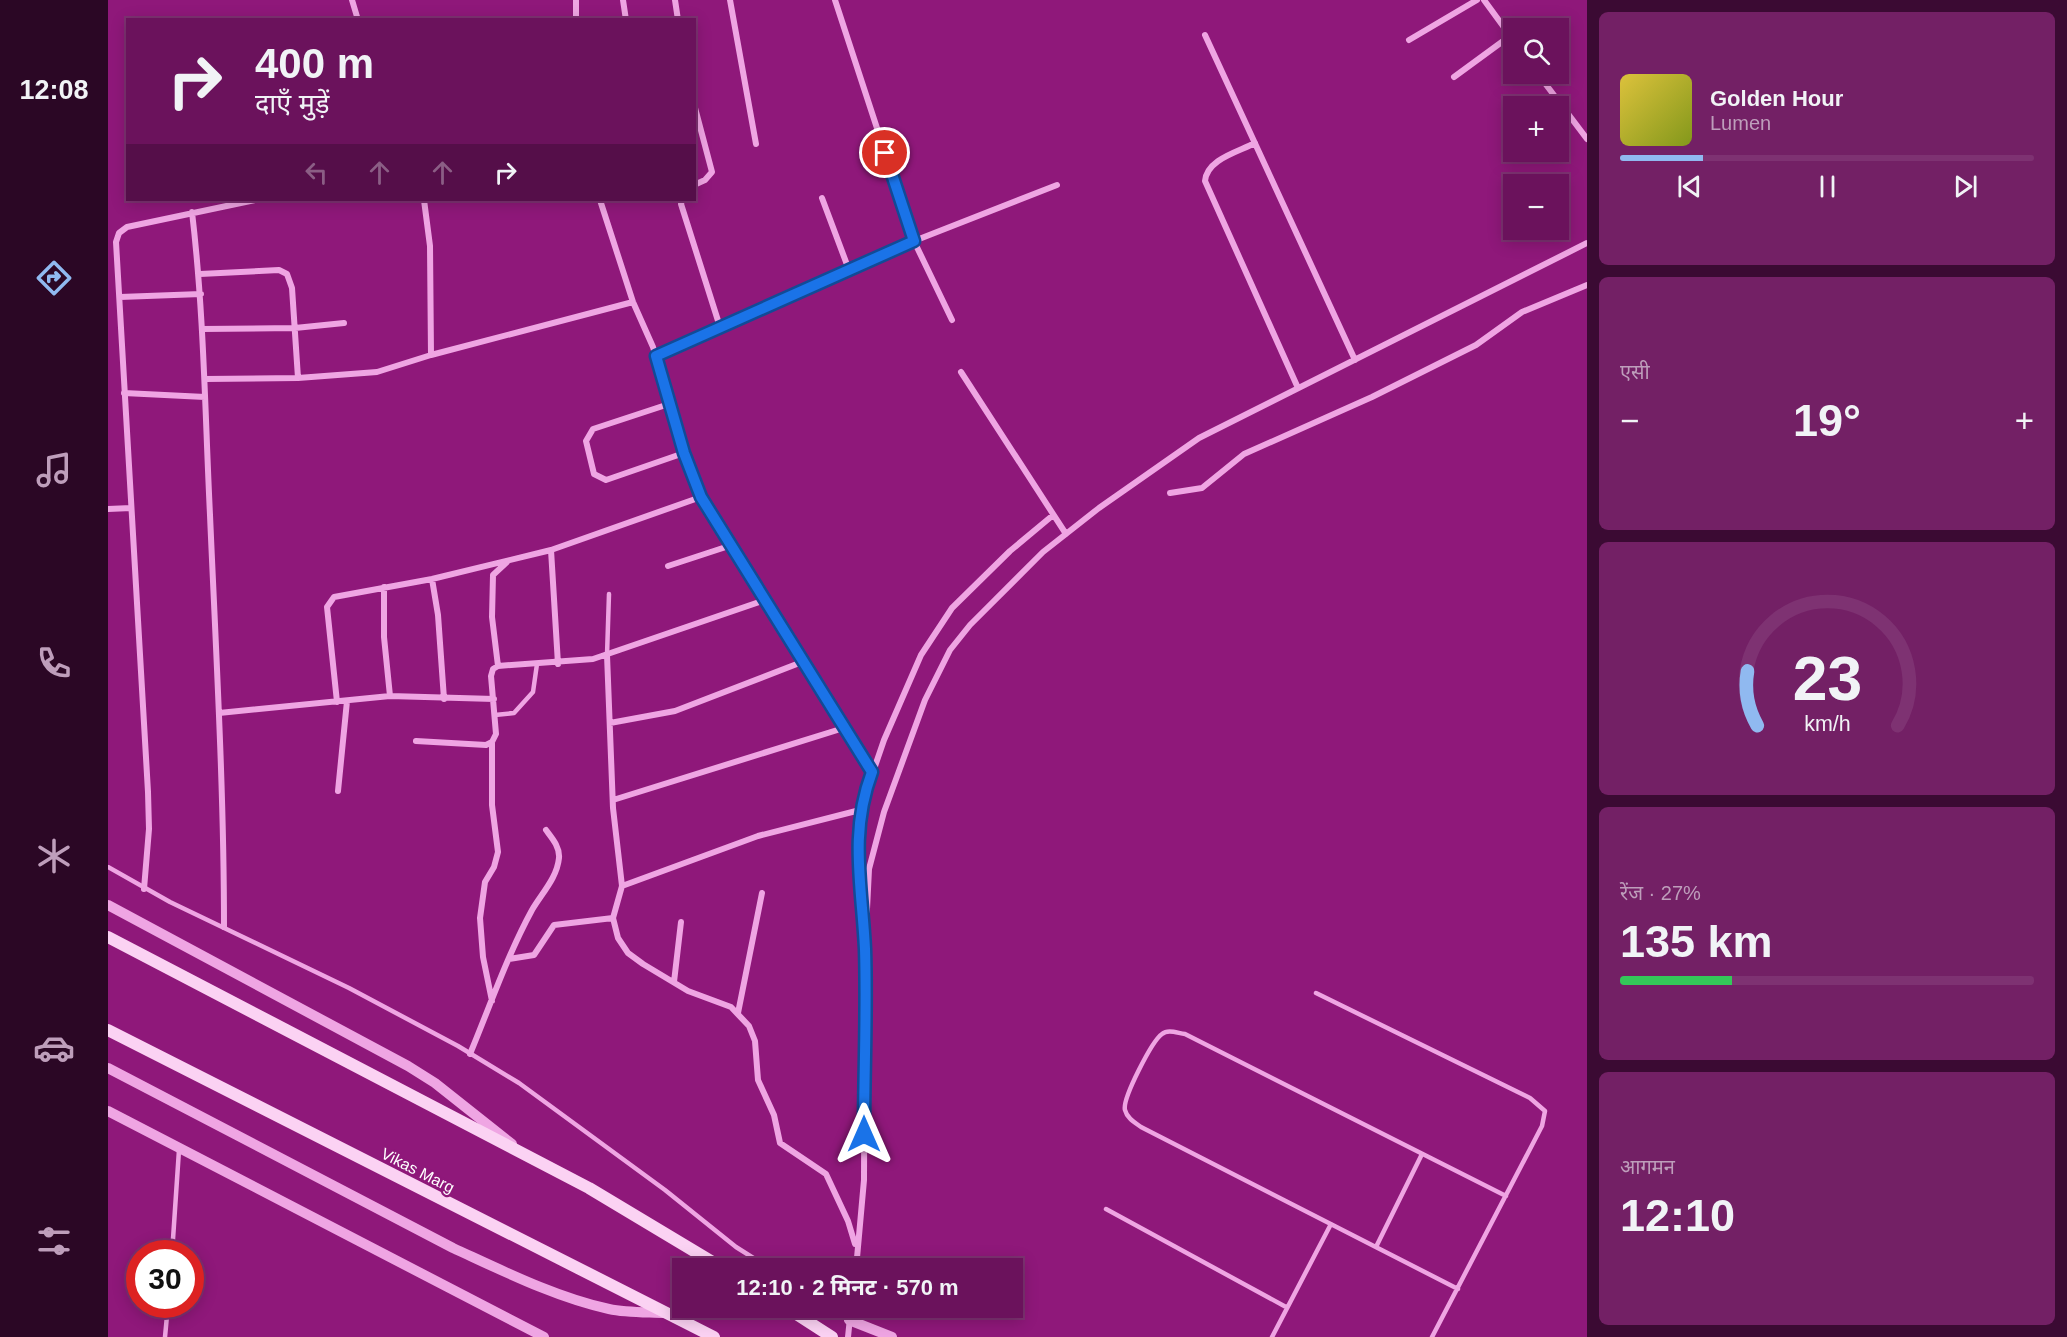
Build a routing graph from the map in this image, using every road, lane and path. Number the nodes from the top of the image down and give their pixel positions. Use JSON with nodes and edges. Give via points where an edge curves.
{"nodes":[{"id":1,"x":352,"y":0,"type":"edge"},
{"id":2,"x":576,"y":0,"type":"edge"},
{"id":3,"x":623,"y":0,"type":"edge"},
{"id":4,"x":675,"y":0,"type":"edge"},
{"id":5,"x":730,"y":0,"type":"edge"},
{"id":6,"x":835,"y":0,"type":"edge"},
{"id":7,"x":1477,"y":0,"type":"edge"},
{"id":8,"x":1484,"y":0,"type":"edge"},
{"id":9,"x":357,"y":18,"type":"edge"},
{"id":10,"x":576,"y":18,"type":"edge"},
{"id":11,"x":626,"y":18,"type":"edge"},
{"id":12,"x":678,"y":18,"type":"edge"},
{"id":13,"x":1503,"y":26,"type":"edge"},
{"id":14,"x":1205,"y":35,"type":"dead end"},
{"id":15,"x":1409,"y":40,"type":"dead end"},
{"id":16,"x":1503,"y":44,"type":"edge"},
{"id":17,"x":1454,"y":77,"type":"dead end"},
{"id":18,"x":1546,"y":84,"type":"edge"},
{"id":19,"x":696,"y":112,"type":"edge"},
{"id":20,"x":1587,"y":139,"type":"edge"},
{"id":21,"x":1255,"y":143,"type":"junction"},
{"id":22,"x":756,"y":144,"type":"dead end"},
{"id":23,"x":696,"y":184,"type":"edge"},
{"id":24,"x":1057,"y":185,"type":"dead end"},
{"id":25,"x":822,"y":198,"type":"dead end"},
{"id":26,"x":250,"y":201,"type":"edge"},
{"id":27,"x":424,"y":201,"type":"edge"},
{"id":28,"x":600,"y":201,"type":"edge"},
{"id":29,"x":682,"y":201,"type":"edge"},
{"id":30,"x":192,"y":212,"type":"junction"},
{"id":31,"x":914,"y":241,"type":"junction"},
{"id":32,"x":1587,"y":243,"type":"edge"},
{"id":33,"x":849,"y":270,"type":"junction"},
{"id":34,"x":200,"y":274,"type":"junction"},
{"id":35,"x":1587,"y":285,"type":"edge"},
{"id":36,"x":201,"y":294,"type":"junction"},
{"id":37,"x":120,"y":297,"type":"junction"},
{"id":38,"x":633,"y":302,"type":"junction"},
{"id":39,"x":952,"y":320,"type":"dead end"},
{"id":40,"x":344,"y":323,"type":"dead end"},
{"id":41,"x":720,"y":327,"type":"junction"},
{"id":42,"x":295,"y":328,"type":"junction"},
{"id":43,"x":202,"y":329,"type":"junction"},
{"id":44,"x":431,"y":355,"type":"junction"},
{"id":45,"x":656,"y":356,"type":"junction"},
{"id":46,"x":1355,"y":360,"type":"junction"},
{"id":47,"x":961,"y":372,"type":"dead end"},
{"id":48,"x":298,"y":378,"type":"junction"},
{"id":49,"x":205,"y":379,"type":"junction"},
{"id":50,"x":1298,"y":388,"type":"junction"},
{"id":51,"x":124,"y":393,"type":"junction"},
{"id":52,"x":205,"y":397,"type":"junction"},
{"id":53,"x":672,"y":403,"type":"junction"},
{"id":54,"x":684,"y":453,"type":"junction"},
{"id":55,"x":1170,"y":493,"type":"dead end"},
{"id":56,"x":701,"y":497,"type":"junction"},
{"id":57,"x":131,"y":508,"type":"junction"},
{"id":58,"x":108,"y":509,"type":"edge"},
{"id":59,"x":1052,"y":516,"type":"junction"},
{"id":60,"x":1066,"y":534,"type":"junction"},
{"id":61,"x":732,"y":544,"type":"junction"},
{"id":62,"x":551,"y":550,"type":"junction"},
{"id":63,"x":508,"y":561,"type":"junction"},
{"id":64,"x":668,"y":566,"type":"dead end"},
{"id":65,"x":432,"y":579,"type":"junction"},
{"id":66,"x":384,"y":587,"type":"junction"},
{"id":67,"x":609,"y":594,"type":"dead end"},
{"id":68,"x":765,"y":600,"type":"junction"},
{"id":69,"x":607,"y":655,"type":"junction"},
{"id":70,"x":802,"y":662,"type":"junction"},
{"id":71,"x":537,"y":664,"type":"junction"},
{"id":72,"x":558,"y":664,"type":"junction"},
{"id":73,"x":498,"y":666,"type":"junction"},
{"id":74,"x":390,"y":696,"type":"junction"},
{"id":75,"x":444,"y":699,"type":"junction"},
{"id":76,"x":494,"y":699,"type":"junction"},
{"id":77,"x":347,"y":701,"type":"junction"},
{"id":78,"x":337,"y":702,"type":"junction"},
{"id":79,"x":219,"y":712,"type":"junction"},
{"id":80,"x":495,"y":715,"type":"junction"},
{"id":81,"x":610,"y":723,"type":"junction"},
{"id":82,"x":846,"y":727,"type":"junction"},
{"id":83,"x":417,"y":741,"type":"dead end"},
{"id":84,"x":492,"y":742,"type":"junction"},
{"id":85,"x":872,"y":772,"type":"junction"},
{"id":86,"x":338,"y":791,"type":"dead end"},
{"id":87,"x":613,"y":800,"type":"junction"},
{"id":88,"x":860,"y":810,"type":"junction"},
{"id":89,"x":546,"y":830,"type":"dead end"},
{"id":90,"x":108,"y":867,"type":"edge"},
{"id":91,"x":622,"y":886,"type":"junction"},
{"id":92,"x":144,"y":889,"type":"junction"},
{"id":93,"x":762,"y":892,"type":"dead end"},
{"id":94,"x":108,"y":905,"type":"edge"},
{"id":95,"x":613,"y":918,"type":"junction"},
{"id":96,"x":681,"y":922,"type":"dead end"},
{"id":97,"x":224,"y":927,"type":"junction"},
{"id":98,"x":108,"y":937,"type":"edge"},
{"id":99,"x":865,"y":949,"type":"junction"},
{"id":100,"x":509,"y":958,"type":"junction"},
{"id":101,"x":674,"y":982,"type":"junction"},
{"id":102,"x":1316,"y":993,"type":"dead end"},
{"id":103,"x":492,"y":1001,"type":"junction"},
{"id":104,"x":738,"y":1013,"type":"junction"},
{"id":105,"x":108,"y":1030,"type":"edge"},
{"id":106,"x":470,"y":1054,"type":"junction"},
{"id":107,"x":108,"y":1068,"type":"edge"},
{"id":108,"x":108,"y":1111,"type":"edge"},
{"id":109,"x":180,"y":1147,"type":"junction"},
{"id":110,"x":1422,"y":1154,"type":"junction"},
{"id":111,"x":527,"y":1155,"type":"junction"},
{"id":112,"x":1506,"y":1197,"type":"junction"},
{"id":113,"x":1106,"y":1209,"type":"dead end"},
{"id":114,"x":1331,"y":1224,"type":"junction"},
{"id":115,"x":173,"y":1240,"type":"edge"},
{"id":116,"x":1376,"y":1247,"type":"junction"},
{"id":117,"x":856,"y":1248,"type":"junction"},
{"id":118,"x":706,"y":1258,"type":"edge"},
{"id":119,"x":754,"y":1258,"type":"edge"},
{"id":120,"x":856,"y":1258,"type":"edge"},
{"id":121,"x":1458,"y":1289,"type":"junction"},
{"id":122,"x":1286,"y":1307,"type":"junction"},
{"id":123,"x":666,"y":1313,"type":"junction"},
{"id":124,"x":167,"y":1318,"type":"edge"},
{"id":125,"x":803,"y":1318,"type":"edge"},
{"id":126,"x":846,"y":1318,"type":"edge"},
{"id":127,"x":849,"y":1320,"type":"junction"},
{"id":128,"x":165,"y":1337,"type":"edge"},
{"id":129,"x":544,"y":1337,"type":"edge"},
{"id":130,"x":714,"y":1337,"type":"edge"},
{"id":131,"x":832,"y":1337,"type":"edge"},
{"id":132,"x":848,"y":1337,"type":"edge"},
{"id":133,"x":892,"y":1337,"type":"edge"},
{"id":134,"x":1272,"y":1337,"type":"edge"},
{"id":135,"x":1432,"y":1337,"type":"edge"}],
"edges":[{"from":1,"to":9,"type":"street"},
{"from":2,"to":10,"type":"street"},
{"from":3,"to":11,"type":"street"},
{"from":4,"to":12,"type":"street"},
{"from":5,"to":22,"type":"street"},
{"from":6,"to":31,"type":"street"},
{"from":7,"to":15,"type":"street"},
{"from":8,"to":13,"type":"street"},
{"from":14,"to":21,"type":"street"},
{"from":16,"to":17,"type":"street"},
{"from":18,"to":20,"type":"street"},
{"from":19,"to":23,"type":"street","via":[[712,172]]},
{"from":21,"to":46,"type":"street"},
{"from":21,"to":50,"type":"street","via":[[1213,164],[1205,181]]},
{"from":24,"to":31,"type":"street"},
{"from":25,"to":33,"type":"street"},
{"from":26,"to":30,"type":"street"},
{"from":27,"to":44,"type":"street","via":[[430,246]]},
{"from":28,"to":38,"type":"street"},
{"from":29,"to":41,"type":"street"},
{"from":30,"to":34,"type":"street"},
{"from":30,"to":37,"type":"street","via":[[127,227],[119,233],[116,242]]},
{"from":31,"to":33,"type":"street"},
{"from":31,"to":39,"type":"street"},
{"from":32,"to":46,"type":"street"},
{"from":33,"to":41,"type":"street"},
{"from":34,"to":36,"type":"street"},
{"from":34,"to":42,"type":"street","via":[[279,270],[287,274]]},
{"from":35,"to":55,"type":"street","via":[[1522,312],[1476,345],[1372,397],[1244,454],[1202,488]]},
{"from":36,"to":37,"type":"street"},
{"from":36,"to":43,"type":"street"},
{"from":37,"to":51,"type":"street"},
{"from":38,"to":44,"type":"street"},
{"from":38,"to":45,"type":"street"},
{"from":40,"to":42,"type":"street"},
{"from":41,"to":45,"type":"street"},
{"from":42,"to":43,"type":"street"},
{"from":42,"to":48,"type":"street"},
{"from":43,"to":49,"type":"street"},
{"from":44,"to":48,"type":"street","via":[[377,372]]},
{"from":45,"to":53,"type":"street"},
{"from":46,"to":50,"type":"street"},
{"from":47,"to":59,"type":"street"},
{"from":48,"to":49,"type":"street"},
{"from":49,"to":52,"type":"street"},
{"from":50,"to":60,"type":"street","via":[[1199,438]]},
{"from":51,"to":52,"type":"street"},
{"from":51,"to":57,"type":"street"},
{"from":52,"to":79,"type":"street"},
{"from":53,"to":54,"type":"street"},
{"from":53,"to":54,"type":"street","via":[[593,429],[586,441],[594,474],[606,480]]},
{"from":54,"to":56,"type":"street"},
{"from":56,"to":61,"type":"street"},
{"from":56,"to":62,"type":"street"},
{"from":57,"to":58,"type":"street"},
{"from":57,"to":92,"type":"street","via":[[148,792]]},
{"from":59,"to":60,"type":"street"},
{"from":59,"to":85,"type":"street","via":[[1010,551],[935,630],[921,654]]},
{"from":60,"to":99,"type":"street","via":[[1042,552],[970,625],[936,675],[884,812],[868,869]]},
{"from":61,"to":64,"type":"street"},
{"from":61,"to":68,"type":"street"},
{"from":62,"to":63,"type":"street"},
{"from":62,"to":72,"type":"street"},
{"from":63,"to":65,"type":"street"},
{"from":63,"to":73,"type":"street","via":[[493,575],[492,617]]},
{"from":65,"to":66,"type":"street"},
{"from":65,"to":75,"type":"street"},
{"from":66,"to":74,"type":"street"},
{"from":66,"to":78,"type":"street","via":[[329,601]]},
{"from":67,"to":69,"type":"lane"},
{"from":68,"to":69,"type":"street"},
{"from":68,"to":70,"type":"street"},
{"from":69,"to":72,"type":"street"},
{"from":69,"to":81,"type":"street"},
{"from":70,"to":81,"type":"street","via":[[675,711]]},
{"from":70,"to":82,"type":"street"},
{"from":71,"to":72,"type":"street"},
{"from":71,"to":73,"type":"street"},
{"from":71,"to":80,"type":"lane","via":[[533,692],[514,713]]},
{"from":73,"to":76,"type":"street","via":[[491,676]]},
{"from":74,"to":75,"type":"street"},
{"from":74,"to":77,"type":"street"},
{"from":75,"to":76,"type":"street"},
{"from":76,"to":80,"type":"street"},
{"from":77,"to":78,"type":"street"},
{"from":77,"to":86,"type":"street"},
{"from":78,"to":79,"type":"street"},
{"from":79,"to":97,"type":"street"},
{"from":80,"to":84,"type":"street","via":[[496,734]]},
{"from":81,"to":87,"type":"street"},
{"from":82,"to":85,"type":"street"},
{"from":82,"to":87,"type":"street"},
{"from":83,"to":84,"type":"street","via":[[486,745]]},
{"from":84,"to":103,"type":"street","via":[[492,805],[498,852],[485,882],[480,918]]},
{"from":85,"to":88,"type":"street"},
{"from":87,"to":91,"type":"street"},
{"from":88,"to":91,"type":"street","via":[[758,836]]},
{"from":88,"to":99,"type":"street","via":[[857,862]]},
{"from":89,"to":100,"type":"street","via":[[560,854],[557,869]]},
{"from":90,"to":92,"type":"lane"},
{"from":91,"to":95,"type":"street"},
{"from":92,"to":97,"type":"lane"},
{"from":93,"to":104,"type":"street"},
{"from":94,"to":111,"type":"street","via":[[408,1066]]},
{"from":95,"to":100,"type":"street","via":[[554,925],[534,955]]},
{"from":95,"to":101,"type":"street","via":[[618,938],[628,953]]},
{"from":96,"to":101,"type":"street"},
{"from":97,"to":106,"type":"lane","via":[[349,988]]},
{"from":98,"to":111,"type":"main road"},
{"from":99,"to":117,"type":"street","via":[[864,1180]]},
{"from":100,"to":103,"type":"street"},
{"from":101,"to":104,"type":"street"},
{"from":102,"to":112,"type":"lane","via":[[1540,1104],[1545,1111],[1542,1126]]},
{"from":103,"to":106,"type":"street"},
{"from":104,"to":117,"type":"street","via":[[753,1032],[758,1080],[774,1115],[780,1143],[826,1174]]},
{"from":105,"to":123,"type":"main road","name":"Vikas Marg"},
{"from":106,"to":119,"type":"lane","via":[[519,1083]]},
{"from":107,"to":123,"type":"street","via":[[492,1266],[604,1308]]},
{"from":108,"to":109,"type":"street"},
{"from":109,"to":115,"type":"lane"},
{"from":109,"to":129,"type":"street"},
{"from":110,"to":112,"type":"lane"},
{"from":110,"to":114,"type":"lane","via":[[1185,1035],[1169,1031],[1162,1034],[1124,1102],[1131,1120]]},
{"from":110,"to":116,"type":"lane"},
{"from":111,"to":118,"type":"main road"},
{"from":112,"to":121,"type":"lane"},
{"from":113,"to":122,"type":"lane"},
{"from":114,"to":116,"type":"lane"},
{"from":114,"to":122,"type":"lane"},
{"from":116,"to":121,"type":"lane"},
{"from":117,"to":120,"type":"street"},
{"from":121,"to":135,"type":"lane"},
{"from":122,"to":134,"type":"lane"},
{"from":123,"to":130,"type":"main road","name":"Vikas Marg"},
{"from":124,"to":128,"type":"lane"},
{"from":125,"to":131,"type":"main road"},
{"from":126,"to":127,"type":"lane"},
{"from":127,"to":132,"type":"street"},
{"from":127,"to":133,"type":"street"}]}
